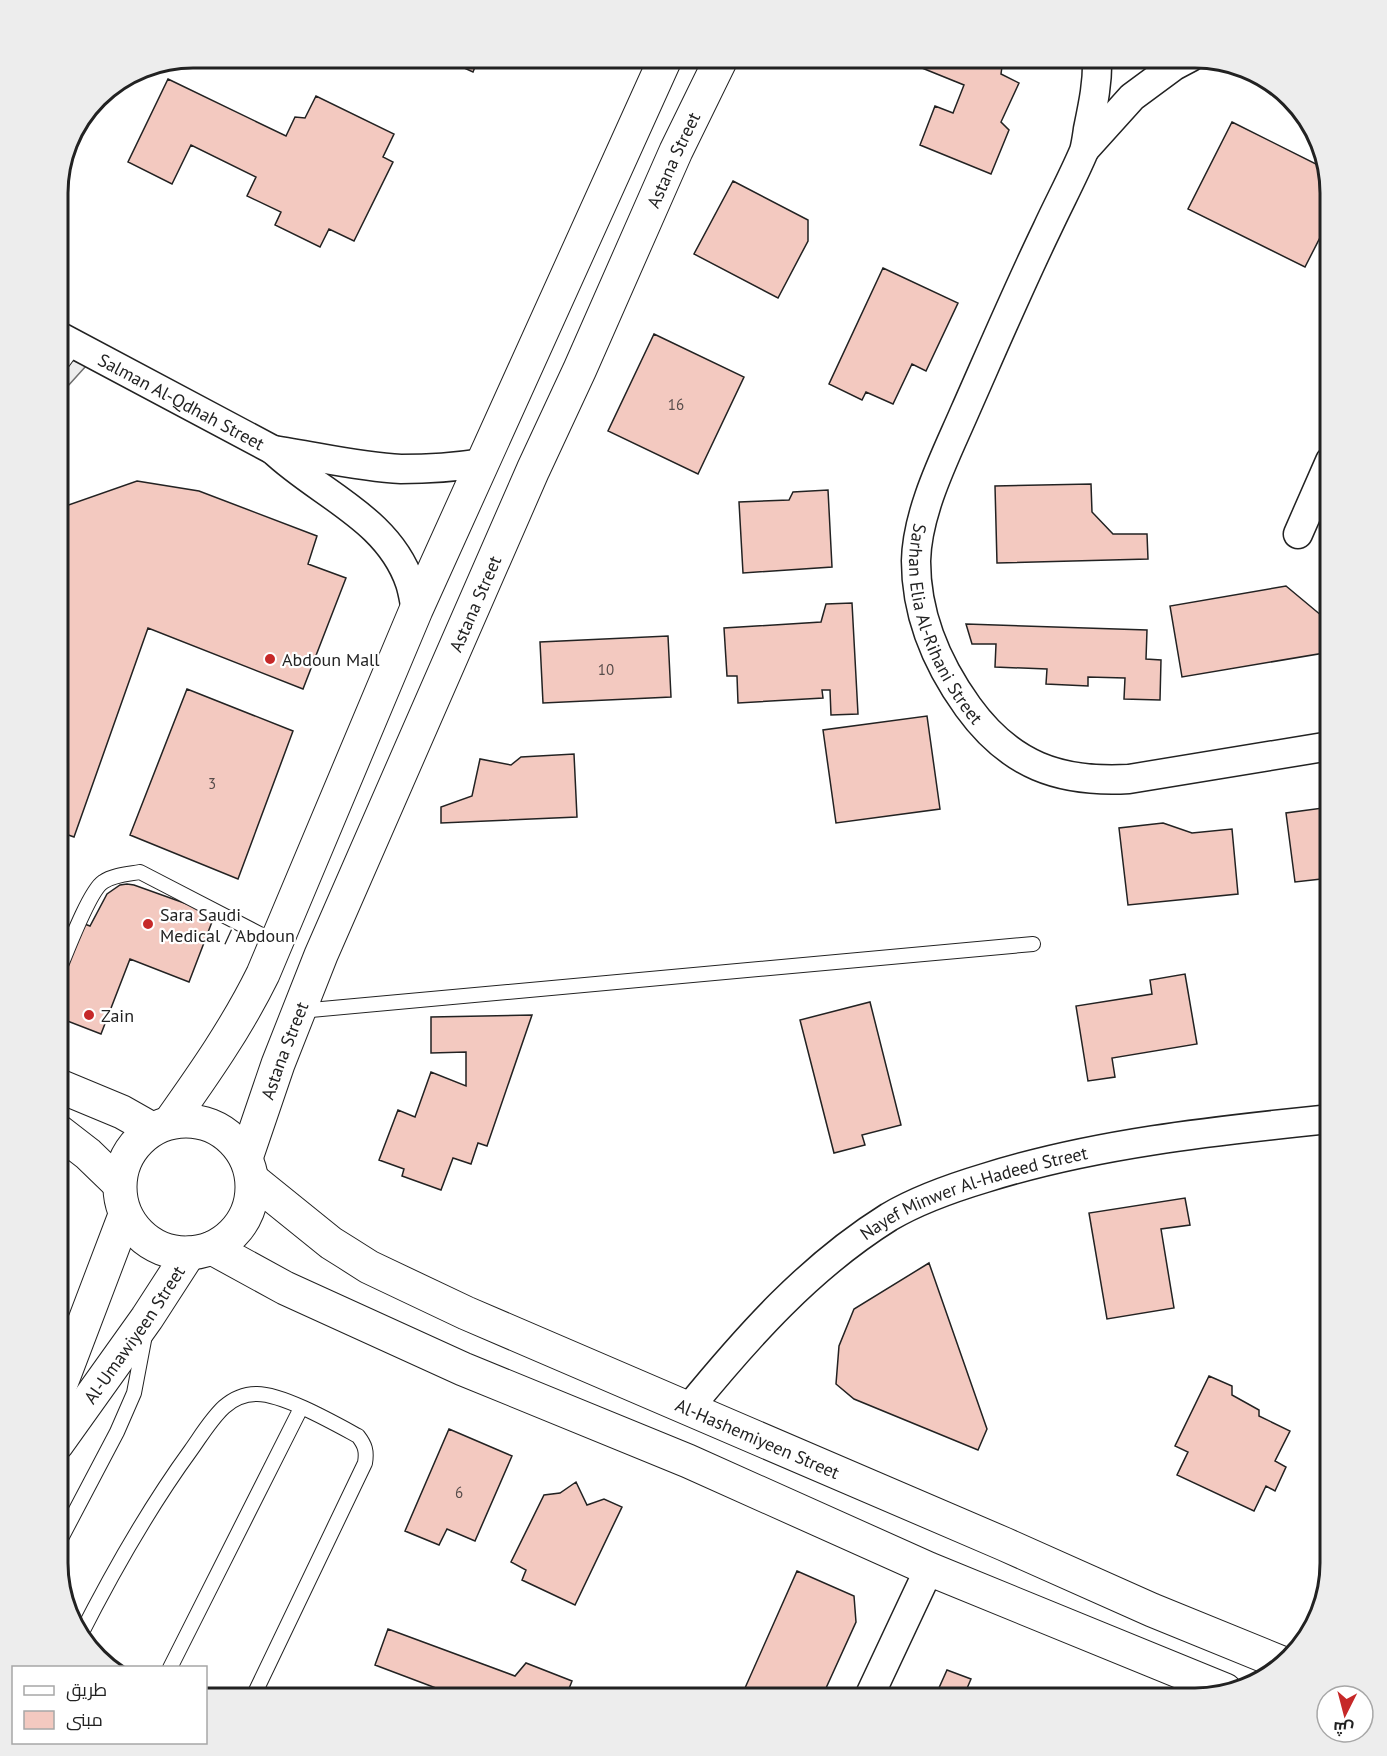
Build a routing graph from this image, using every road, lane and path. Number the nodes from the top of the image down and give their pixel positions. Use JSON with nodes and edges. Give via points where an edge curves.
{"nodes":[{"id":1,"x":661,"y":68,"type":"edge"},
{"id":2,"x":717,"y":68,"type":"edge"},
{"id":3,"x":1096,"y":68,"type":"edge"},
{"id":4,"x":1171,"y":68,"type":"edge"},
{"id":5,"x":1084,"y":149,"type":"junction"},
{"id":6,"x":68,"y":341,"type":"edge"},
{"id":7,"x":273,"y":450,"type":"junction"},
{"id":8,"x":483,"y":463,"type":"junction"},
{"id":9,"x":1320,"y":484,"type":"edge"},
{"id":10,"x":1298,"y":534,"type":"dead end"},
{"id":11,"x":416,"y":610,"type":"junction"},
{"id":12,"x":1320,"y":748,"type":"edge"},
{"id":13,"x":277,"y":943,"type":"junction"},
{"id":14,"x":1033,"y":944,"type":"dead end"},
{"id":15,"x":68,"y":950,"type":"edge"},
{"id":16,"x":298,"y":1011,"type":"junction"},
{"id":17,"x":68,"y":1090,"type":"edge"},
{"id":18,"x":1320,"y":1120,"type":"edge"},
{"id":19,"x":161,"y":1126,"type":"junction"},
{"id":20,"x":68,"y":1139,"type":"edge"},
{"id":21,"x":249,"y":1169,"type":"junction"},
{"id":22,"x":122,"y":1200,"type":"junction"},
{"id":23,"x":200,"y":1251,"type":"junction"},
{"id":24,"x":147,"y":1318,"type":"junction"},
{"id":25,"x":68,"y":1361,"type":"edge"},
{"id":26,"x":301,"y":1408,"type":"junction"},
{"id":27,"x":689,"y":1408,"type":"junction"},
{"id":28,"x":68,"y":1429,"type":"edge"},
{"id":29,"x":68,"y":1525,"type":"edge"},
{"id":30,"x":928,"y":1569,"type":"junction"},
{"id":31,"x":85,"y":1627,"type":"edge"},
{"id":32,"x":1274,"y":1660,"type":"edge"},
{"id":33,"x":171,"y":1666,"type":"edge"},
{"id":34,"x":1216,"y":1686,"type":"edge"},
{"id":35,"x":257,"y":1688,"type":"edge"},
{"id":36,"x":873,"y":1688,"type":"edge"}],
"edges":[{"from":1,"to":8,"type":"street"},
{"from":2,"to":16,"type":"street","name":"Astana Street","via":[[456,642]]},
{"from":3,"to":5,"type":"street","name":"Sarhan Elia Al-Rihani Street"},
{"from":4,"to":5,"type":"street","name":"Sarhan Elia Al-Rihani Street","via":[[1132,97]]},
{"from":5,"to":12,"type":"street","name":"Sarhan Elia Al-Rihani Street","via":[[1016,292],[945,457],[921,527],[917,587],[924,621],[938,657],[978,721],[1038,768],[1067,777],[1129,779]]},
{"from":6,"to":7,"type":"street","name":"Salman Al-Qdhah Street"},
{"from":7,"to":8,"type":"street","name":"Salman Al-Qdhah Street","via":[[400,469]]},
{"from":7,"to":11,"type":"street","name":"Salman Al-Qdhah Street","via":[[382,536],[410,583]]},
{"from":8,"to":11,"type":"street"},
{"from":9,"to":10,"type":"street"},
{"from":11,"to":13,"type":"street"},
{"from":13,"to":15,"type":"lane","via":[[140,872],[103,882],[92,896]]},
{"from":13,"to":19,"type":"street","via":[[242,1016],[214,1061]]},
{"from":14,"to":16,"type":"lane"},
{"from":16,"to":21,"type":"street","name":"Astana Street","via":[[278,1064]]},
{"from":17,"to":19,"type":"street"},
{"from":18,"to":27,"type":"street","name":"Nayef Minwer Al-Hadeed Street","via":[[1035,1162],[955,1187],[912,1206],[843,1249],[803,1282],[762,1322]]},
{"from":19,"to":21,"type":"street","via":[[192,1120],[214,1126],[233,1139]]},
{"from":19,"to":22,"type":"street","via":[[139,1140],[128,1153],[121,1168]]},
{"from":20,"to":22,"type":"street","via":[[88,1154]]},
{"from":21,"to":23,"type":"street","via":[[251,1202],[243,1222],[230,1237]]},
{"from":21,"to":27,"type":"street","name":"Al-Hashemiyeen Street","via":[[331,1243],[369,1266],[466,1313]]},
{"from":22,"to":23,"type":"street","via":[[136,1231],[151,1244],[169,1251]]},
{"from":22,"to":25,"type":"street","name":"Al-Umawiyeen Street"},
{"from":23,"to":24,"type":"street","name":"Al-Umawiyeen Street"},
{"from":23,"to":30,"type":"street"},
{"from":24,"to":28,"type":"street","name":"Al-Umawiyeen Street"},
{"from":24,"to":29,"type":"lane","via":[[134,1393]]},
{"from":26,"to":31,"type":"lane","via":[[279,1398],[256,1394],[233,1400],[224,1408],[142,1523]]},
{"from":26,"to":33,"type":"lane"},
{"from":26,"to":35,"type":"lane","via":[[358,1436],[367,1453],[366,1463]]},
{"from":27,"to":32,"type":"street","name":"Al-Hashemiyeen Street"},
{"from":30,"to":34,"type":"street"},
{"from":30,"to":36,"type":"street"}]}
